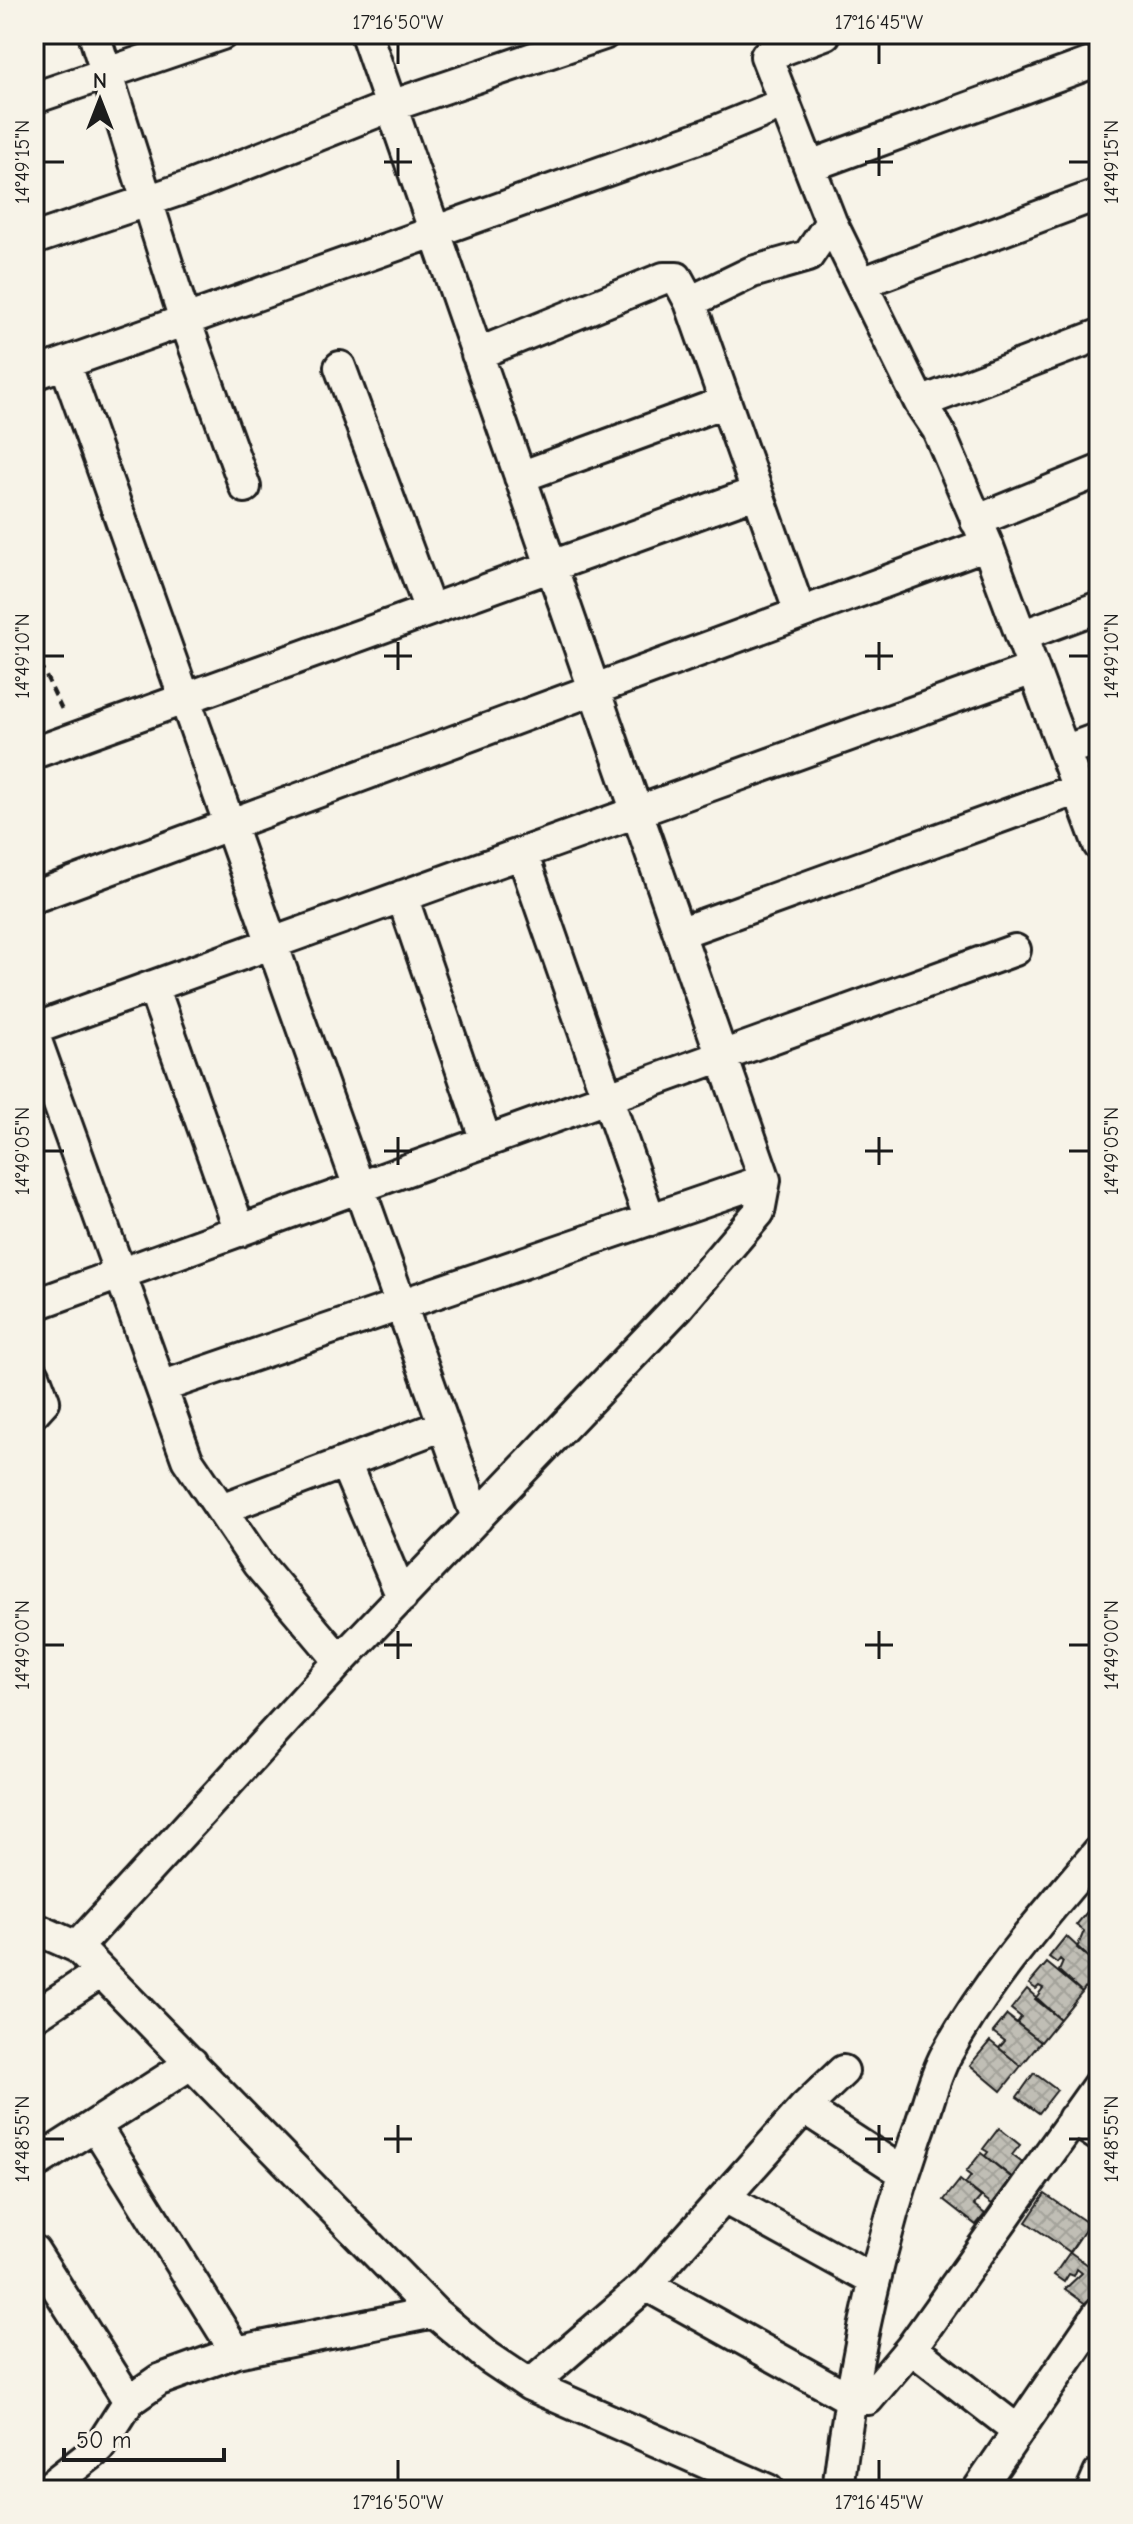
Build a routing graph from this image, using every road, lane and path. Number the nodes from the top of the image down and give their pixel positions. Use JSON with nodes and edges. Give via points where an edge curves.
{"nodes":[{"id":1,"x":94,"y":34,"type":"edge"},
{"id":2,"x":222,"y":34,"type":"edge"},
{"id":3,"x":366,"y":34,"type":"edge"},
{"id":4,"x":604,"y":34,"type":"edge"},
{"id":5,"x":825,"y":34,"type":"edge"},
{"id":6,"x":1099,"y":60,"type":"edge"},
{"id":7,"x":106,"y":74,"type":"junction"},
{"id":8,"x":34,"y":98,"type":"edge"},
{"id":9,"x":785,"y":103,"type":"junction"},
{"id":10,"x":391,"y":106,"type":"junction"},
{"id":11,"x":810,"y":166,"type":"junction"},
{"id":12,"x":1099,"y":194,"type":"edge"},
{"id":13,"x":146,"y":201,"type":"junction"},
{"id":14,"x":831,"y":222,"type":"junction"},
{"id":15,"x":435,"y":233,"type":"junction"},
{"id":16,"x":34,"y":239,"type":"edge"},
{"id":17,"x":864,"y":282,"type":"junction"},
{"id":18,"x":690,"y":302,"type":"junction"},
{"id":19,"x":185,"y":320,"type":"junction"},
{"id":20,"x":1099,"y":335,"type":"edge"},
{"id":21,"x":477,"y":354,"type":"junction"},
{"id":22,"x":65,"y":363,"type":"junction"},
{"id":23,"x":340,"y":367,"type":"dead end"},
{"id":24,"x":34,"y":374,"type":"edge"},
{"id":25,"x":725,"y":402,"type":"junction"},
{"id":26,"x":920,"y":403,"type":"junction"},
{"id":27,"x":1099,"y":471,"type":"edge"},
{"id":28,"x":520,"y":477,"type":"junction"},
{"id":29,"x":245,"y":487,"type":"dead end"},
{"id":30,"x":757,"y":492,"type":"junction"},
{"id":31,"x":982,"y":532,"type":"junction"},
{"id":32,"x":551,"y":566,"type":"junction"},
{"id":33,"x":1099,"y":607,"type":"edge"},
{"id":34,"x":430,"y":610,"type":"junction"},
{"id":35,"x":800,"y":613,"type":"junction"},
{"id":36,"x":1021,"y":636,"type":"junction"},
{"id":37,"x":34,"y":651,"type":"edge"},
{"id":38,"x":1033,"y":669,"type":"junction"},
{"id":39,"x":594,"y":690,"type":"junction"},
{"id":40,"x":185,"y":698,"type":"junction"},
{"id":41,"x":76,"y":737,"type":"junction"},
{"id":42,"x":1099,"y":738,"type":"edge"},
{"id":43,"x":1064,"y":751,"type":"junction"},
{"id":44,"x":34,"y":753,"type":"edge"},
{"id":45,"x":1078,"y":789,"type":"junction"},
{"id":46,"x":637,"y":812,"type":"junction"},
{"id":47,"x":230,"y":825,"type":"junction"},
{"id":48,"x":1099,"y":845,"type":"edge"},
{"id":49,"x":522,"y":853,"type":"junction"},
{"id":50,"x":402,"y":896,"type":"junction"},
{"id":51,"x":34,"y":897,"type":"edge"},
{"id":52,"x":679,"y":933,"type":"junction"},
{"id":53,"x":272,"y":943,"type":"junction"},
{"id":54,"x":1015,"y":950,"type":"dead end"},
{"id":55,"x":153,"y":986,"type":"junction"},
{"id":56,"x":34,"y":1032,"type":"edge"},
{"id":57,"x":722,"y":1056,"type":"junction"},
{"id":58,"x":609,"y":1097,"type":"junction"},
{"id":59,"x":486,"y":1141,"type":"junction"},
{"id":60,"x":765,"y":1180,"type":"junction"},
{"id":61,"x":359,"y":1187,"type":"junction"},
{"id":62,"x":650,"y":1220,"type":"junction"},
{"id":63,"x":240,"y":1231,"type":"junction"},
{"id":64,"x":120,"y":1274,"type":"junction"},
{"id":65,"x":34,"y":1305,"type":"edge"},
{"id":66,"x":401,"y":1305,"type":"junction"},
{"id":67,"x":34,"y":1375,"type":"edge"},
{"id":68,"x":161,"y":1387,"type":"junction"},
{"id":69,"x":34,"y":1412,"type":"edge"},
{"id":70,"x":444,"y":1425,"type":"junction"},
{"id":71,"x":345,"y":1463,"type":"junction"},
{"id":72,"x":221,"y":1509,"type":"junction"},
{"id":73,"x":477,"y":1518,"type":"junction"},
{"id":74,"x":402,"y":1597,"type":"junction"},
{"id":75,"x":340,"y":1661,"type":"junction"},
{"id":76,"x":1099,"y":1851,"type":"edge"},
{"id":77,"x":34,"y":1928,"type":"edge"},
{"id":78,"x":77,"y":1947,"type":"junction"},
{"id":79,"x":101,"y":1972,"type":"junction"},
{"id":80,"x":34,"y":2016,"type":"edge"},
{"id":81,"x":192,"y":2063,"type":"junction"},
{"id":82,"x":843,"y":2071,"type":"dead end"},
{"id":83,"x":1099,"y":2084,"type":"edge"},
{"id":84,"x":804,"y":2108,"type":"junction"},
{"id":85,"x":1073,"y":2119,"type":"junction"},
{"id":86,"x":95,"y":2125,"type":"junction"},
{"id":87,"x":1099,"y":2136,"type":"edge"},
{"id":88,"x":34,"y":2164,"type":"edge"},
{"id":89,"x":904,"y":2173,"type":"junction"},
{"id":90,"x":724,"y":2198,"type":"junction"},
{"id":91,"x":34,"y":2251,"type":"edge"},
{"id":92,"x":873,"y":2280,"type":"junction"},
{"id":93,"x":646,"y":2285,"type":"junction"},
{"id":94,"x":434,"y":2312,"type":"junction"},
{"id":95,"x":1099,"y":2313,"type":"edge"},
{"id":96,"x":911,"y":2348,"type":"junction"},
{"id":97,"x":236,"y":2352,"type":"junction"},
{"id":98,"x":530,"y":2385,"type":"junction"},
{"id":99,"x":849,"y":2398,"type":"junction"},
{"id":100,"x":129,"y":2401,"type":"junction"},
{"id":101,"x":1017,"y":2430,"type":"junction"},
{"id":102,"x":1099,"y":2474,"type":"edge"},
{"id":103,"x":708,"y":2478,"type":"edge"},
{"id":104,"x":45,"y":2490,"type":"edge"},
{"id":105,"x":768,"y":2490,"type":"edge"},
{"id":106,"x":838,"y":2490,"type":"edge"},
{"id":107,"x":978,"y":2490,"type":"edge"},
{"id":108,"x":1092,"y":2490,"type":"edge"}],
"edges":[{"from":1,"to":7,"type":"street"},
{"from":2,"to":7,"type":"street"},
{"from":3,"to":10,"type":"street"},
{"from":4,"to":10,"type":"street"},
{"from":5,"to":9,"type":"street","via":[[766,56]]},
{"from":6,"to":11,"type":"street"},
{"from":7,"to":8,"type":"street"},
{"from":7,"to":13,"type":"street"},
{"from":9,"to":11,"type":"street"},
{"from":9,"to":15,"type":"street"},
{"from":10,"to":13,"type":"street"},
{"from":10,"to":15,"type":"street"},
{"from":11,"to":14,"type":"street"},
{"from":12,"to":17,"type":"street"},
{"from":13,"to":16,"type":"street"},
{"from":13,"to":19,"type":"street"},
{"from":14,"to":17,"type":"street"},
{"from":14,"to":18,"type":"street","via":[[808,256],[752,272]]},
{"from":15,"to":19,"type":"street"},
{"from":15,"to":21,"type":"street"},
{"from":17,"to":26,"type":"street"},
{"from":18,"to":21,"type":"street","via":[[677,278],[664,278]]},
{"from":18,"to":25,"type":"street"},
{"from":19,"to":22,"type":"street"},
{"from":19,"to":29,"type":"street"},
{"from":20,"to":26,"type":"street"},
{"from":21,"to":28,"type":"street"},
{"from":22,"to":24,"type":"street"},
{"from":22,"to":40,"type":"street"},
{"from":23,"to":34,"type":"street"},
{"from":25,"to":28,"type":"street"},
{"from":25,"to":30,"type":"street"},
{"from":26,"to":31,"type":"street","via":[[938,430]]},
{"from":27,"to":31,"type":"street"},
{"from":28,"to":32,"type":"street"},
{"from":30,"to":32,"type":"street"},
{"from":30,"to":35,"type":"street"},
{"from":31,"to":35,"type":"street"},
{"from":31,"to":36,"type":"street"},
{"from":32,"to":34,"type":"street"},
{"from":32,"to":39,"type":"street"},
{"from":33,"to":36,"type":"street"},
{"from":34,"to":40,"type":"street"},
{"from":35,"to":39,"type":"street"},
{"from":36,"to":38,"type":"street"},
{"from":37,"to":41,"type":"path"},
{"from":38,"to":43,"type":"street"},
{"from":38,"to":46,"type":"street"},
{"from":39,"to":46,"type":"street"},
{"from":39,"to":47,"type":"street"},
{"from":40,"to":41,"type":"street"},
{"from":40,"to":47,"type":"street"},
{"from":41,"to":44,"type":"street"},
{"from":42,"to":43,"type":"street"},
{"from":43,"to":45,"type":"street"},
{"from":45,"to":48,"type":"street"},
{"from":45,"to":52,"type":"street"},
{"from":46,"to":49,"type":"street"},
{"from":46,"to":52,"type":"street"},
{"from":47,"to":51,"type":"street"},
{"from":47,"to":53,"type":"street"},
{"from":49,"to":50,"type":"street"},
{"from":49,"to":58,"type":"street"},
{"from":50,"to":53,"type":"street"},
{"from":50,"to":59,"type":"street"},
{"from":52,"to":57,"type":"street"},
{"from":53,"to":55,"type":"street"},
{"from":53,"to":61,"type":"street"},
{"from":54,"to":57,"type":"street"},
{"from":55,"to":56,"type":"street"},
{"from":55,"to":63,"type":"street"},
{"from":56,"to":64,"type":"street"},
{"from":57,"to":58,"type":"street"},
{"from":57,"to":60,"type":"street"},
{"from":58,"to":59,"type":"street"},
{"from":58,"to":62,"type":"street"},
{"from":59,"to":61,"type":"street"},
{"from":60,"to":62,"type":"street"},
{"from":60,"to":73,"type":"street","via":[[759,1212],[740,1238]]},
{"from":61,"to":63,"type":"street"},
{"from":61,"to":66,"type":"street"},
{"from":62,"to":66,"type":"street"},
{"from":63,"to":64,"type":"street"},
{"from":64,"to":65,"type":"street"},
{"from":64,"to":68,"type":"street"},
{"from":66,"to":68,"type":"street"},
{"from":66,"to":70,"type":"street"},
{"from":67,"to":69,"type":"street","via":[[44,1401]]},
{"from":68,"to":72,"type":"street","via":[[187,1459]]},
{"from":70,"to":71,"type":"street"},
{"from":70,"to":73,"type":"street"},
{"from":71,"to":72,"type":"street"},
{"from":71,"to":74,"type":"street"},
{"from":72,"to":75,"type":"street","via":[[258,1564]]},
{"from":73,"to":74,"type":"street"},
{"from":74,"to":75,"type":"street"},
{"from":75,"to":78,"type":"street"},
{"from":76,"to":89,"type":"street","via":[[1009,1957],[944,2058]]},
{"from":77,"to":78,"type":"street"},
{"from":78,"to":79,"type":"street"},
{"from":79,"to":80,"type":"street"},
{"from":79,"to":81,"type":"street"},
{"from":81,"to":86,"type":"street"},
{"from":81,"to":94,"type":"street"},
{"from":82,"to":84,"type":"street"},
{"from":83,"to":85,"type":"street"},
{"from":84,"to":89,"type":"street"},
{"from":84,"to":90,"type":"street"},
{"from":85,"to":87,"type":"street"},
{"from":85,"to":96,"type":"street"},
{"from":86,"to":88,"type":"street"},
{"from":86,"to":97,"type":"street"},
{"from":89,"to":92,"type":"street"},
{"from":90,"to":92,"type":"street"},
{"from":90,"to":93,"type":"street"},
{"from":91,"to":100,"type":"street"},
{"from":92,"to":99,"type":"street"},
{"from":93,"to":98,"type":"street"},
{"from":93,"to":99,"type":"street"},
{"from":94,"to":97,"type":"street"},
{"from":94,"to":98,"type":"street"},
{"from":95,"to":101,"type":"street"},
{"from":96,"to":99,"type":"street","via":[[868,2399]]},
{"from":96,"to":101,"type":"street"},
{"from":97,"to":100,"type":"street","via":[[159,2380]]},
{"from":98,"to":103,"type":"street"},
{"from":99,"to":106,"type":"street"},
{"from":100,"to":104,"type":"street","via":[[99,2448]]},
{"from":101,"to":107,"type":"street"},
{"from":102,"to":108,"type":"street"},
{"from":103,"to":105,"type":"street"}]}
